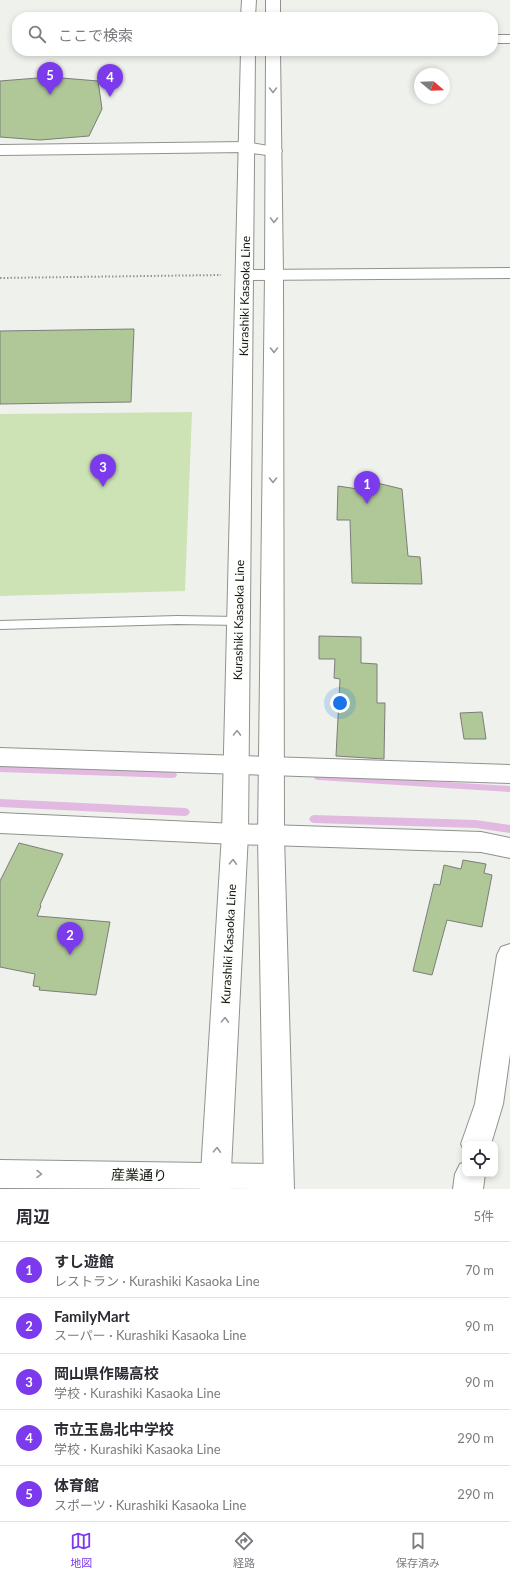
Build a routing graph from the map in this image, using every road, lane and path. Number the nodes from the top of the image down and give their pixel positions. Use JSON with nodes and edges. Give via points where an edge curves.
{"nodes":[{"id":1,"x":249,"y":0,"type":"edge"},
{"id":2,"x":273,"y":0,"type":"edge"},
{"id":3,"x":248,"y":12,"type":"edge"},
{"id":4,"x":273,"y":12,"type":"edge"},
{"id":5,"x":498,"y":39,"type":"edge"},
{"id":6,"x":510,"y":39,"type":"edge"},
{"id":7,"x":248,"y":56,"type":"edge"},
{"id":8,"x":273,"y":56,"type":"edge"},
{"id":9,"x":246,"y":147,"type":"junction"},
{"id":10,"x":0,"y":150,"type":"edge"},
{"id":11,"x":274,"y":151,"type":"junction"},
{"id":12,"x":510,"y":273,"type":"edge"},
{"id":13,"x":245,"y":275,"type":"junction"},
{"id":14,"x":274,"y":276,"type":"junction"},
{"id":15,"x":0,"y":278,"type":"edge"},
{"id":16,"x":239,"y":622,"type":"junction"},
{"id":17,"x":0,"y":625,"type":"edge"},
{"id":18,"x":0,"y":757,"type":"edge"},
{"id":19,"x":237,"y":764,"type":"junction"},
{"id":20,"x":271,"y":765,"type":"junction"},
{"id":21,"x":510,"y":774,"type":"edge"},
{"id":22,"x":0,"y":823,"type":"edge"},
{"id":23,"x":235,"y":834,"type":"junction"},
{"id":24,"x":271,"y":836,"type":"junction"},
{"id":25,"x":510,"y":848,"type":"edge"},
{"id":26,"x":510,"y":955,"type":"edge"},
{"id":27,"x":477,"y":1141,"type":"edge"},
{"id":28,"x":0,"y":1174,"type":"edge"},
{"id":29,"x":470,"y":1177,"type":"edge"},
{"id":30,"x":216,"y":1182,"type":"edge"},
{"id":31,"x":278,"y":1183,"type":"edge"},
{"id":32,"x":468,"y":1189,"type":"edge"}],
"edges":[{"from":1,"to":3,"type":"main road"},
{"from":2,"to":4,"type":"main road"},
{"from":5,"to":6,"type":"main road"},
{"from":7,"to":9,"type":"main road","name":"Kurashiki Kasaoka Line"},
{"from":8,"to":11,"type":"main road","one_way":true},
{"from":9,"to":10,"type":"main road"},
{"from":9,"to":11,"type":"main road"},
{"from":9,"to":13,"type":"main road","name":"Kurashiki Kasaoka Line"},
{"from":11,"to":14,"type":"main road","one_way":true},
{"from":12,"to":14,"type":"main road"},
{"from":13,"to":14,"type":"main road"},
{"from":13,"to":15,"type":"path"},
{"from":13,"to":16,"type":"main road","name":"Kurashiki Kasaoka Line"},
{"from":14,"to":20,"type":"main road","one_way":true},
{"from":16,"to":17,"type":"lane","via":[[177,620]]},
{"from":19,"to":16,"type":"main road","name":"Kurashiki Kasaoka Line","one_way":true},
{"from":18,"to":19,"type":"main road"},
{"from":19,"to":20,"type":"main road"},
{"from":19,"to":23,"type":"main road","name":"Kurashiki Kasaoka Line"},
{"from":20,"to":21,"type":"main road"},
{"from":20,"to":24,"type":"main road"},
{"from":22,"to":23,"type":"main road"},
{"from":23,"to":24,"type":"main road"},
{"from":30,"to":23,"type":"main road","name":"Kurashiki Kasaoka Line","one_way":true},
{"from":24,"to":25,"type":"main road","via":[[481,842]]},
{"from":24,"to":31,"type":"main road"},
{"from":26,"to":27,"type":"main road","via":[[489,1104]]},
{"from":28,"to":30,"type":"main road","name":"産業通り","one_way":true},
{"from":29,"to":32,"type":"main road"},
{"from":30,"to":31,"type":"main road","name":"産業通り"}]}
